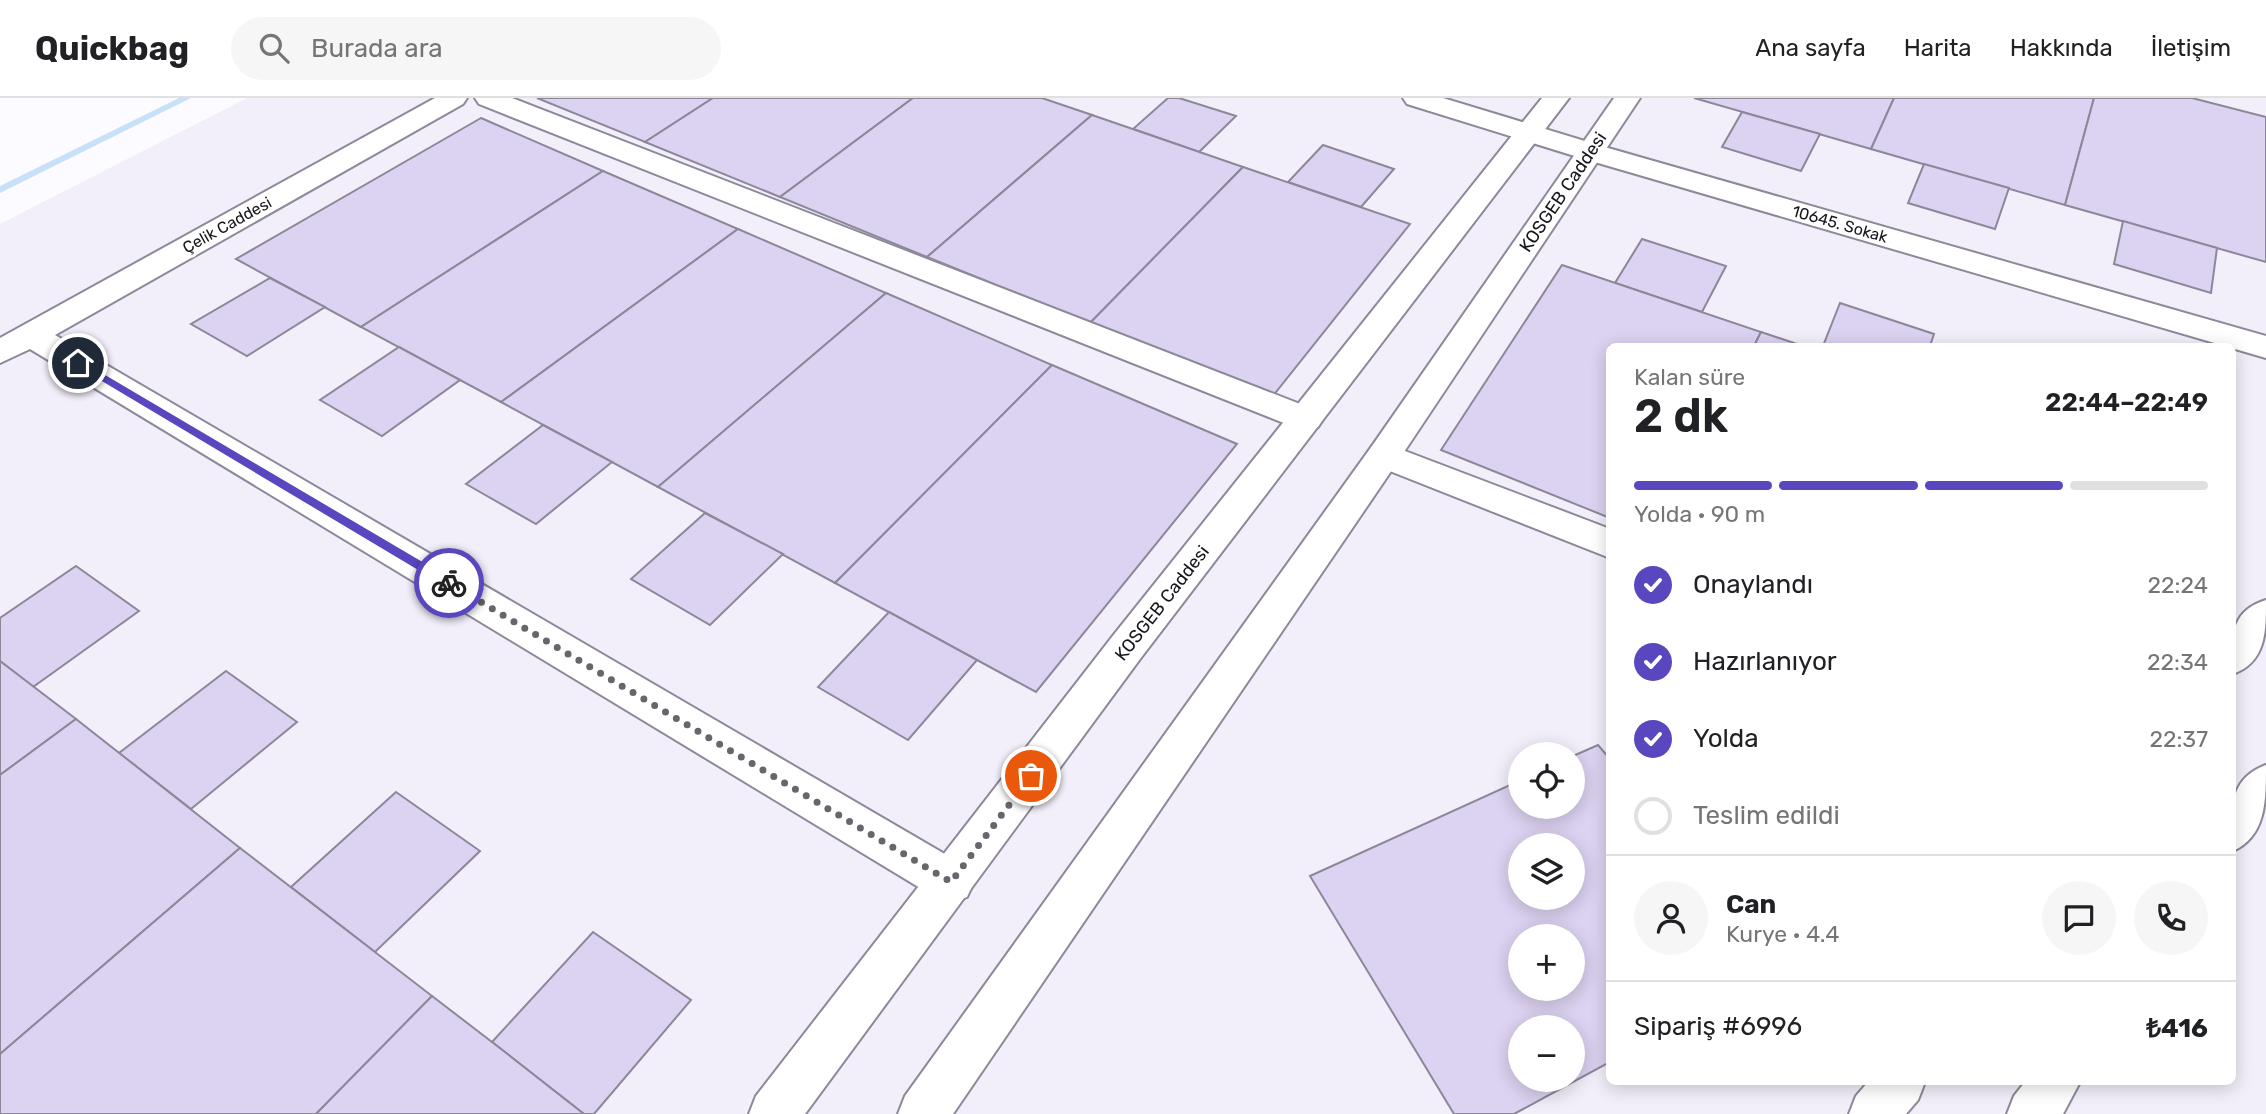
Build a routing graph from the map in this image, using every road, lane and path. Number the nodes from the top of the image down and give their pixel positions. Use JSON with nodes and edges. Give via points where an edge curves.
{"nodes":[{"id":1,"x":454,"y":98,"type":"edge"},
{"id":2,"x":488,"y":98,"type":"edge"},
{"id":3,"x":1416,"y":98,"type":"edge"},
{"id":4,"x":1556,"y":98,"type":"edge"},
{"id":5,"x":1627,"y":98,"type":"edge"},
{"id":6,"x":1530,"y":133,"type":"junction"},
{"id":7,"x":1591,"y":152,"type":"junction"},
{"id":8,"x":15,"y":343,"type":"edge"},
{"id":9,"x":2266,"y":347,"type":"edge"},
{"id":10,"x":1306,"y":419,"type":"junction"},
{"id":11,"x":1384,"y":454,"type":"junction"},
{"id":12,"x":1606,"y":542,"type":"edge"},
{"id":13,"x":2266,"y":615,"type":"edge"},
{"id":14,"x":2236,"y":655,"type":"edge"},
{"id":15,"x":2266,"y":784,"type":"edge"},
{"id":16,"x":2236,"y":827,"type":"edge"},
{"id":17,"x":951,"y":882,"type":"junction"},
{"id":18,"x":1898,"y":1085,"type":"edge"},
{"id":19,"x":2053,"y":1085,"type":"edge"},
{"id":20,"x":774,"y":1114,"type":"edge"},
{"id":21,"x":923,"y":1114,"type":"edge"},
{"id":22,"x":1874,"y":1114,"type":"edge"},
{"id":23,"x":2032,"y":1114,"type":"edge"}],
"edges":[{"from":1,"to":8,"type":"main road","name":"Çelik Caddesi"},
{"from":2,"to":10,"type":"main road"},
{"from":3,"to":6,"type":"main road","name":"10645. Sokak"},
{"from":4,"to":6,"type":"main road","name":"KOSGEB Caddesi"},
{"from":5,"to":7,"type":"main road","name":"KOSGEB Caddesi"},
{"from":6,"to":7,"type":"main road","name":"10645. Sokak"},
{"from":6,"to":10,"type":"main road","name":"KOSGEB Caddesi"},
{"from":7,"to":9,"type":"main road","name":"10645. Sokak"},
{"from":7,"to":11,"type":"main road","name":"KOSGEB Caddesi"},
{"from":8,"to":17,"type":"main road"},
{"from":10,"to":17,"type":"main road","name":"KOSGEB Caddesi","via":[[1126,648]]},
{"from":11,"to":12,"type":"main road"},
{"from":11,"to":21,"type":"main road","name":"KOSGEB Caddesi"},
{"from":13,"to":14,"type":"main road"},
{"from":15,"to":16,"type":"main road"},
{"from":17,"to":20,"type":"main road","name":"KOSGEB Caddesi"},
{"from":18,"to":22,"type":"main road"},
{"from":19,"to":23,"type":"main road"}]}
